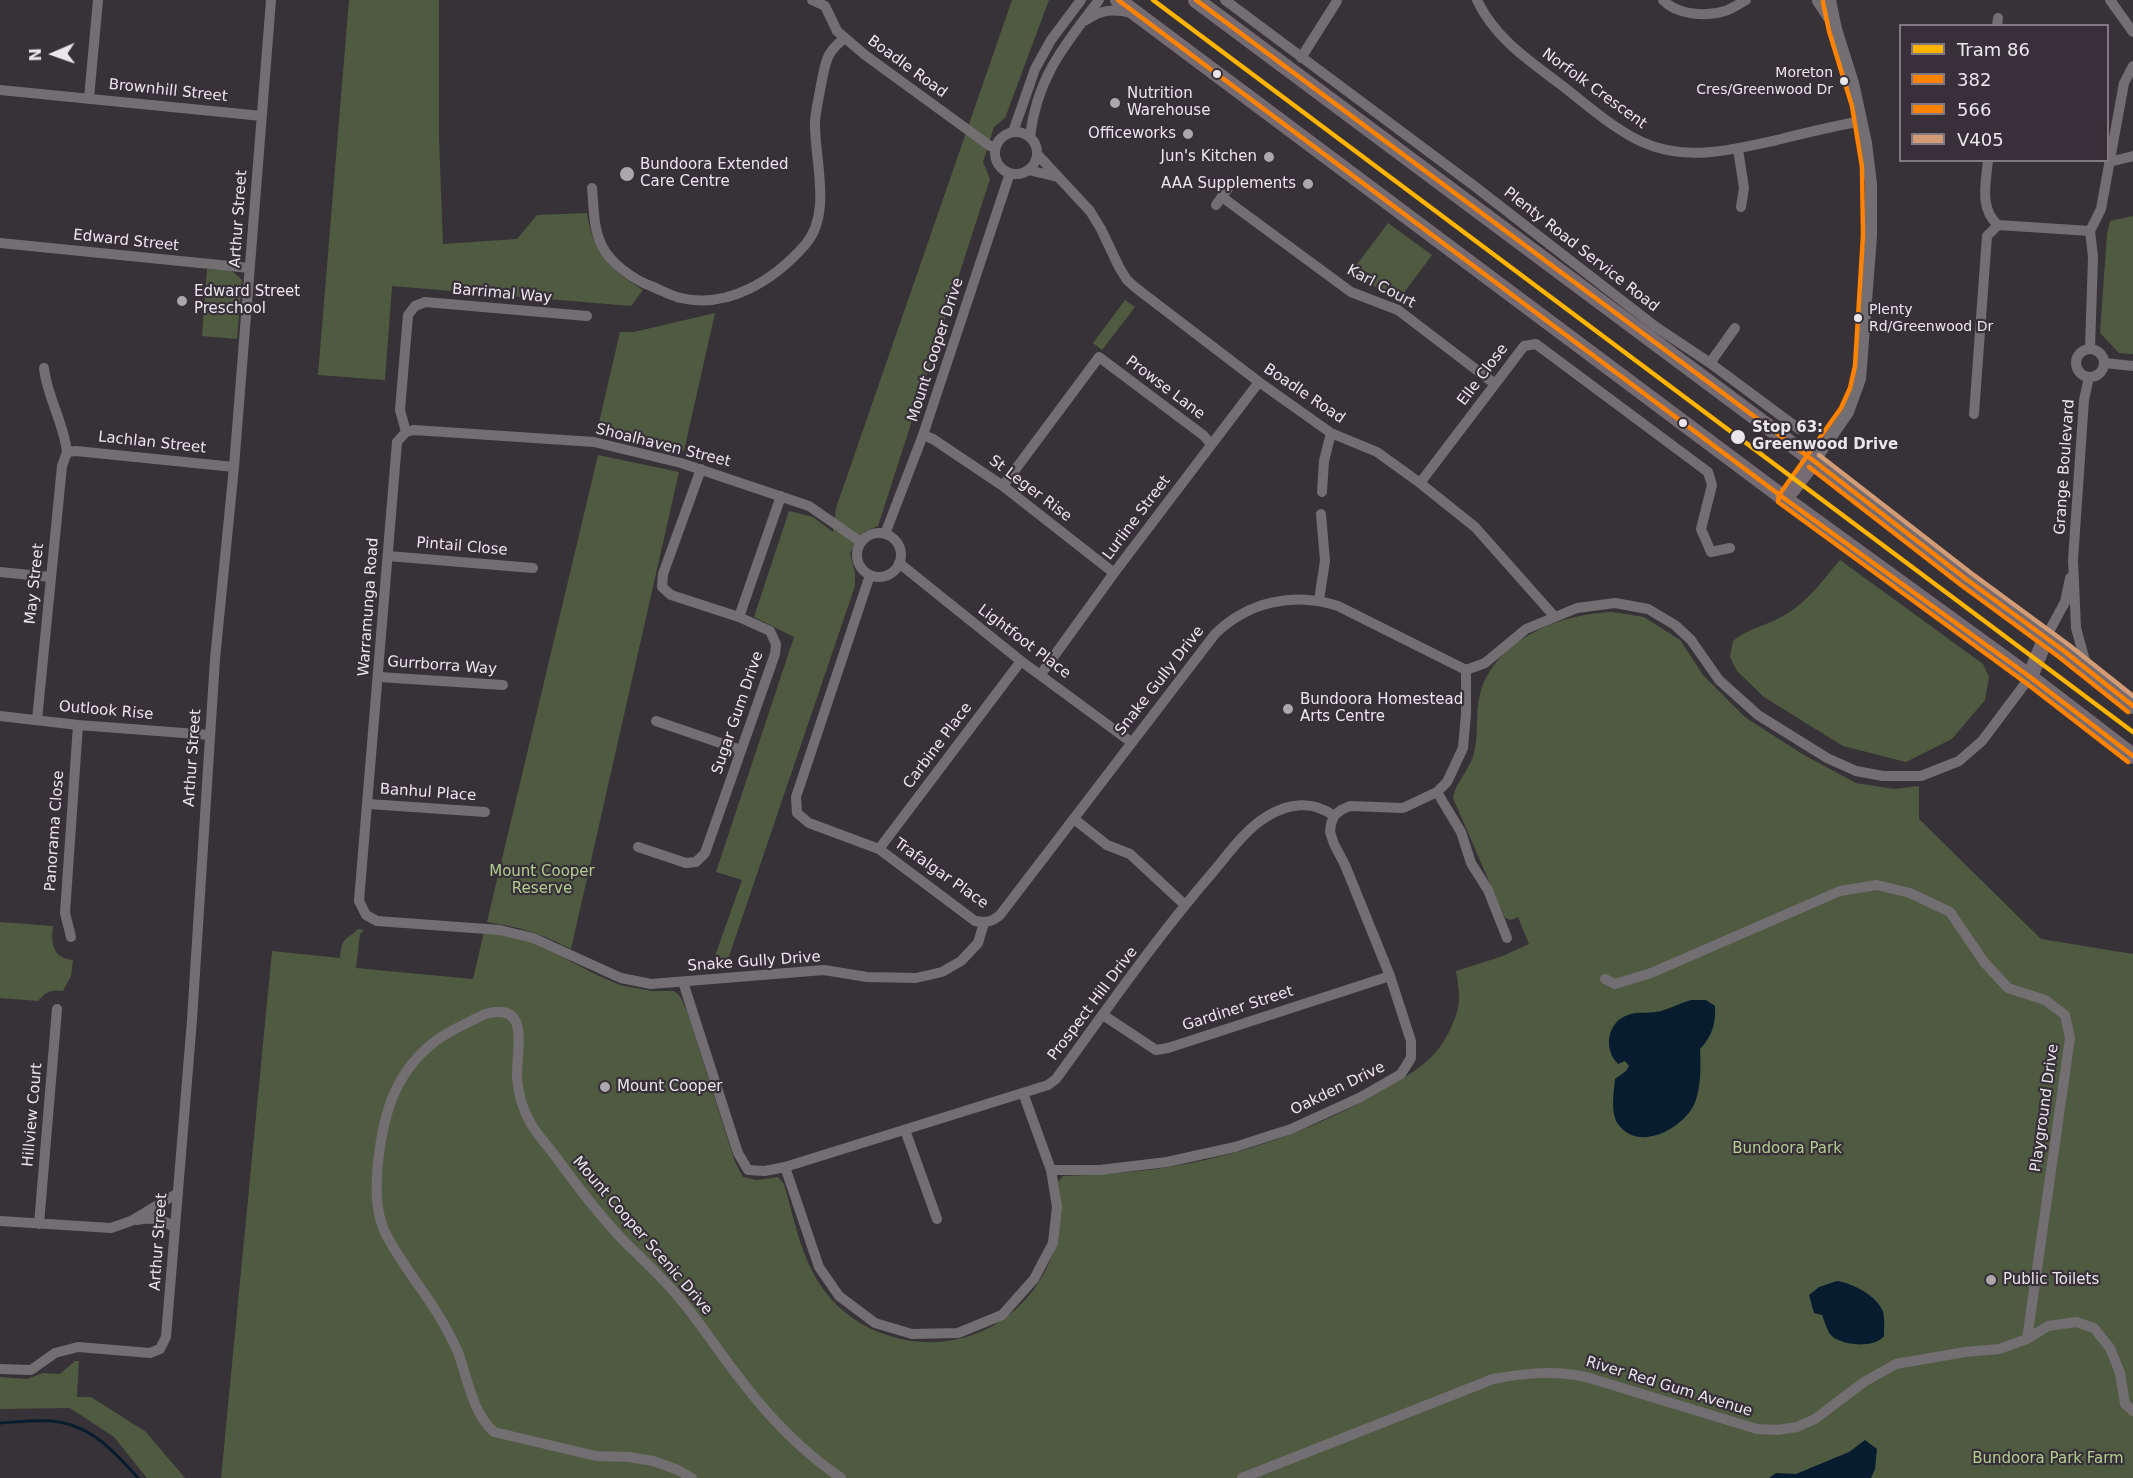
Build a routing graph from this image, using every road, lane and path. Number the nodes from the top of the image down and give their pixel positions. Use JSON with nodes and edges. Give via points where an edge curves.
{"nodes":[{"id":1,"x":98,"y":0,"type":"edge"},
{"id":2,"x":271,"y":0,"type":"edge"},
{"id":3,"x":812,"y":0,"type":"edge"},
{"id":4,"x":1070,"y":0,"type":"edge"},
{"id":5,"x":1082,"y":0,"type":"edge"},
{"id":6,"x":1099,"y":0,"type":"edge"},
{"id":7,"x":1118,"y":0,"type":"edge"},
{"id":8,"x":1196,"y":0,"type":"edge"},
{"id":9,"x":1225,"y":0,"type":"edge"},
{"id":10,"x":1477,"y":0,"type":"edge"},
{"id":11,"x":1663,"y":0,"type":"edge"},
{"id":12,"x":1746,"y":0,"type":"edge"},
{"id":13,"x":1821,"y":0,"type":"edge"},
{"id":14,"x":2110,"y":0,"type":"edge"},
{"id":15,"x":1337,"y":1,"type":"edge"},
{"id":16,"x":1141,"y":17,"type":"junction"},
{"id":17,"x":1066,"y":20,"type":"junction"},
{"id":18,"x":1081,"y":23,"type":"junction"},
{"id":19,"x":2133,"y":32,"type":"edge"},
{"id":20,"x":845,"y":38,"type":"junction"},
{"id":21,"x":1301,"y":58,"type":"junction"},
{"id":22,"x":2133,"y":66,"type":"edge"},
{"id":23,"x":0,"y":90,"type":"edge"},
{"id":24,"x":89,"y":98,"type":"junction"},
{"id":25,"x":262,"y":116,"type":"junction"},
{"id":26,"x":1862,"y":120,"type":"junction"},
{"id":27,"x":1380,"y":127,"type":"junction"},
{"id":28,"x":1013,"y":132,"type":"junction"},
{"id":29,"x":1030,"y":137,"type":"junction"},
{"id":30,"x":996,"y":147,"type":"junction"},
{"id":31,"x":1738,"y":149,"type":"junction"},
{"id":32,"x":1037,"y":154,"type":"junction"},
{"id":33,"x":2133,"y":156,"type":"edge"},
{"id":34,"x":1988,"y":162,"type":"edge"},
{"id":35,"x":2109,"y":162,"type":"junction"},
{"id":36,"x":1028,"y":170,"type":"junction"},
{"id":37,"x":1010,"y":173,"type":"junction"},
{"id":38,"x":1058,"y":177,"type":"junction"},
{"id":39,"x":1230,"y":187,"type":"dead end"},
{"id":40,"x":592,"y":188,"type":"dead end"},
{"id":41,"x":1741,"y":207,"type":"dead end"},
{"id":42,"x":1998,"y":225,"type":"junction"},
{"id":43,"x":2090,"y":231,"type":"junction"},
{"id":44,"x":0,"y":243,"type":"edge"},
{"id":45,"x":250,"y":268,"type":"junction"},
{"id":46,"x":415,"y":306,"type":"joint"},
{"id":47,"x":587,"y":316,"type":"dead end"},
{"id":48,"x":1735,"y":328,"type":"dead end"},
{"id":49,"x":2090,"y":348,"type":"junction"},
{"id":50,"x":1710,"y":363,"type":"junction"},
{"id":51,"x":2105,"y":363,"type":"junction"},
{"id":52,"x":2133,"y":366,"type":"edge"},
{"id":53,"x":44,"y":368,"type":"dead end"},
{"id":54,"x":2089,"y":377,"type":"junction"},
{"id":55,"x":1259,"y":382,"type":"junction"},
{"id":56,"x":1495,"y":384,"type":"junction"},
{"id":57,"x":1762,"y":402,"type":"junction"},
{"id":58,"x":1974,"y":414,"type":"dead end"},
{"id":59,"x":1766,"y":425,"type":"junction"},
{"id":60,"x":1799,"y":429,"type":"dead end"},
{"id":61,"x":406,"y":432,"type":"junction"},
{"id":62,"x":1331,"y":433,"type":"junction"},
{"id":63,"x":923,"y":435,"type":"junction"},
{"id":64,"x":1211,"y":444,"type":"junction"},
{"id":65,"x":67,"y":452,"type":"junction"},
{"id":66,"x":1814,"y":461,"type":"junction"},
{"id":67,"x":234,"y":466,"type":"junction"},
{"id":68,"x":701,"y":469,"type":"junction"},
{"id":69,"x":1420,"y":483,"type":"junction"},
{"id":70,"x":1003,"y":486,"type":"junction"},
{"id":71,"x":1322,"y":492,"type":"dead end"},
{"id":72,"x":781,"y":496,"type":"junction"},
{"id":73,"x":1785,"y":499,"type":"junction"},
{"id":74,"x":1321,"y":514,"type":"dead end"},
{"id":75,"x":885,"y":534,"type":"junction"},
{"id":76,"x":861,"y":542,"type":"junction"},
{"id":77,"x":1730,"y":548,"type":"dead end"},
{"id":78,"x":388,"y":556,"type":"junction"},
{"id":79,"x":2073,"y":560,"type":"junction"},
{"id":80,"x":899,"y":563,"type":"junction"},
{"id":81,"x":533,"y":568,"type":"dead end"},
{"id":82,"x":0,"y":572,"type":"edge"},
{"id":83,"x":1114,"y":573,"type":"junction"},
{"id":84,"x":870,"y":575,"type":"junction"},
{"id":85,"x":50,"y":577,"type":"junction"},
{"id":86,"x":1319,"y":600,"type":"junction"},
{"id":87,"x":739,"y":616,"type":"junction"},
{"id":88,"x":1554,"y":616,"type":"junction"},
{"id":89,"x":2046,"y":637,"type":"junction"},
{"id":90,"x":1021,"y":661,"type":"junction"},
{"id":91,"x":2087,"y":669,"type":"junction"},
{"id":92,"x":1466,"y":670,"type":"junction"},
{"id":93,"x":1041,"y":674,"type":"junction"},
{"id":94,"x":379,"y":677,"type":"junction"},
{"id":95,"x":2030,"y":677,"type":"junction"},
{"id":96,"x":503,"y":685,"type":"dead end"},
{"id":97,"x":2130,"y":701,"type":"edge"},
{"id":98,"x":0,"y":716,"type":"edge"},
{"id":99,"x":38,"y":720,"type":"junction"},
{"id":100,"x":656,"y":721,"type":"dead end"},
{"id":101,"x":78,"y":725,"type":"junction"},
{"id":102,"x":210,"y":735,"type":"junction"},
{"id":103,"x":1131,"y":742,"type":"junction"},
{"id":104,"x":741,"y":750,"type":"junction"},
{"id":105,"x":2133,"y":756,"type":"edge"},
{"id":106,"x":1437,"y":792,"type":"junction"},
{"id":107,"x":369,"y":804,"type":"junction"},
{"id":108,"x":485,"y":812,"type":"dead end"},
{"id":109,"x":1334,"y":816,"type":"junction"},
{"id":110,"x":1074,"y":819,"type":"junction"},
{"id":111,"x":638,"y":847,"type":"dead end"},
{"id":112,"x":879,"y":849,"type":"junction"},
{"id":113,"x":1185,"y":905,"type":"junction"},
{"id":114,"x":366,"y":915,"type":"joint"},
{"id":115,"x":984,"y":923,"type":"junction"},
{"id":116,"x":71,"y":937,"type":"dead end"},
{"id":117,"x":1507,"y":938,"type":"dead end"},
{"id":118,"x":1390,"y":976,"type":"junction"},
{"id":119,"x":1605,"y":979,"type":"dead end"},
{"id":120,"x":683,"y":982,"type":"junction"},
{"id":121,"x":57,"y":1009,"type":"dead end"},
{"id":122,"x":1103,"y":1015,"type":"junction"},
{"id":123,"x":1023,"y":1093,"type":"junction"},
{"id":124,"x":905,"y":1130,"type":"junction"},
{"id":125,"x":785,"y":1167,"type":"junction"},
{"id":126,"x":1051,"y":1170,"type":"junction"},
{"id":127,"x":178,"y":1193,"type":"junction"},
{"id":128,"x":937,"y":1219,"type":"dead end"},
{"id":129,"x":0,"y":1221,"type":"edge"},
{"id":130,"x":131,"y":1221,"type":"junction"},
{"id":131,"x":39,"y":1224,"type":"junction"},
{"id":132,"x":175,"y":1228,"type":"junction"},
{"id":133,"x":2027,"y":1339,"type":"junction"},
{"id":134,"x":0,"y":1369,"type":"edge"},
{"id":135,"x":2133,"y":1411,"type":"edge"},
{"id":136,"x":692,"y":1478,"type":"edge"},
{"id":137,"x":841,"y":1478,"type":"edge"},
{"id":138,"x":1242,"y":1478,"type":"edge"}],
"edges":[{"from":1,"to":24,"type":"street"},
{"from":2,"to":25,"type":"street","name":"Arthur Street"},
{"from":3,"to":20,"type":"street","name":"Boadle Road","via":[[825,6],[837,31]]},
{"from":4,"to":17,"type":"street"},
{"from":5,"to":17,"type":"street"},
{"from":6,"to":18,"type":"street"},
{"from":7,"to":16,"type":"highway"},
{"from":8,"to":27,"type":"highway"},
{"from":9,"to":21,"type":"street","name":"Plenty Road Service Road"},
{"from":10,"to":31,"type":"street","name":"Norfolk Crescent","via":[[1513,48],[1629,135],[1655,147],[1684,152]]},
{"from":11,"to":12,"type":"street","via":[[1670,7],[1701,15],[1726,11]]},
{"from":13,"to":26,"type":"street","via":[[1836,28]]},
{"from":14,"to":19,"type":"street"},
{"from":15,"to":21,"type":"street"},
{"from":16,"to":18,"type":"street","via":[[1108,10]]},
{"from":16,"to":73,"type":"highway"},
{"from":17,"to":28,"type":"street","via":[[1035,69]]},
{"from":18,"to":29,"type":"street","via":[[1047,73]]},
{"from":20,"to":30,"type":"street","name":"Boadle Road"},
{"from":20,"to":40,"type":"street","via":[[828,54],[815,119],[820,208],[817,226],[788,261],[762,281],[739,294],[690,299],[636,280],[603,248],[596,227]]},
{"from":21,"to":27,"type":"street","name":"Plenty Road Service Road"},
{"from":22,"to":35,"type":"street","via":[[2124,82]]},
{"from":23,"to":24,"type":"street","name":"Brownhill Street"},
{"from":24,"to":25,"type":"street","name":"Brownhill Street"},
{"from":25,"to":45,"type":"street","name":"Arthur Street"},
{"from":26,"to":31,"type":"street","name":"Norfolk Crescent"},
{"from":26,"to":66,"type":"street","via":[[1871,212],[1862,368],[1848,412]]},
{"from":27,"to":50,"type":"street","name":"Plenty Road Service Road","via":[[1473,185],[1656,327]]},
{"from":27,"to":59,"type":"highway"},
{"from":28,"to":29,"type":"street"},
{"from":28,"to":30,"type":"street"},
{"from":29,"to":32,"type":"street"},
{"from":30,"to":37,"type":"street","via":[[999,165]]},
{"from":31,"to":41,"type":"street","via":[[1744,188]]},
{"from":32,"to":36,"type":"street"},
{"from":32,"to":38,"type":"street","name":"Boadle Road"},
{"from":33,"to":35,"type":"street"},
{"from":34,"to":42,"type":"street","via":[[1985,205]]},
{"from":35,"to":43,"type":"street","via":[[2101,209]]},
{"from":36,"to":37,"type":"street"},
{"from":36,"to":38,"type":"street"},
{"from":37,"to":63,"type":"street","name":"Mount Cooper Drive"},
{"from":38,"to":55,"type":"street","name":"Boadle Road","via":[[1090,211],[1127,280]]},
{"from":39,"to":56,"type":"street","name":"Karl Court","via":[[1219,201],[1351,292],[1398,310]]},
{"from":42,"to":43,"type":"street"},
{"from":42,"to":58,"type":"street","via":[[1987,236]]},
{"from":43,"to":49,"type":"street"},
{"from":44,"to":45,"type":"street","name":"Edward Street"},
{"from":45,"to":67,"type":"street","name":"Arthur Street"},
{"from":46,"to":47,"type":"street","name":"Barrimal Way","via":[[425,302]]},
{"from":46,"to":61,"type":"street","name":"Warramunga Road","via":[[408,315],[400,410]]},
{"from":48,"to":50,"type":"street"},
{"from":49,"to":51,"type":"street","via":[[2099,351]]},
{"from":49,"to":54,"type":"street","via":[[2080,353],[2076,362],[2080,373]]},
{"from":50,"to":57,"type":"street","name":"Plenty Road Service Road"},
{"from":51,"to":52,"type":"street"},
{"from":51,"to":54,"type":"street","via":[[2102,372]]},
{"from":53,"to":65,"type":"street"},
{"from":54,"to":79,"type":"street","name":"Grange Boulevard"},
{"from":55,"to":62,"type":"street","name":"Boadle Road"},
{"from":55,"to":64,"type":"street","name":"Lurline Street"},
{"from":56,"to":69,"type":"street","name":"Elle Close"},
{"from":56,"to":77,"type":"street","name":"Elle Close","via":[[1524,346],[1536,344],[1708,472],[1712,485],[1701,529],[1711,552]]},
{"from":57,"to":59,"type":"street"},
{"from":57,"to":60,"type":"street","name":"Plenty Road Service Road"},
{"from":59,"to":66,"type":"highway"},
{"from":61,"to":68,"type":"street","name":"Shoalhaven Street","via":[[594,442]]},
{"from":61,"to":78,"type":"street","name":"Warramunga Road","via":[[398,442]]},
{"from":62,"to":69,"type":"street","name":"Boadle Road","via":[[1377,452]]},
{"from":62,"to":71,"type":"street"},
{"from":63,"to":70,"type":"street","name":"St Leger Rise"},
{"from":63,"to":75,"type":"street","name":"Mount Cooper Drive"},
{"from":64,"to":70,"type":"street","name":"Prowse Lane","via":[[1099,357]]},
{"from":64,"to":83,"type":"street","name":"Lurline Street"},
{"from":65,"to":67,"type":"street","name":"Lachlan Street"},
{"from":65,"to":85,"type":"street","name":"May Street","via":[[62,466]]},
{"from":66,"to":73,"type":"highway"},
{"from":66,"to":89,"type":"highway"},
{"from":67,"to":102,"type":"street","name":"Arthur Street"},
{"from":68,"to":72,"type":"street","name":"Shoalhaven Street"},
{"from":68,"to":87,"type":"street","name":"Sugar Gum Drive","via":[[662,586],[671,595]]},
{"from":69,"to":88,"type":"street","name":"Boadle Road","via":[[1475,527]]},
{"from":70,"to":83,"type":"street","name":"St Leger Rise"},
{"from":72,"to":76,"type":"street","name":"Shoalhaven Street","via":[[816,510]]},
{"from":72,"to":87,"type":"street"},
{"from":73,"to":95,"type":"highway"},
{"from":74,"to":86,"type":"street","via":[[1325,561]]},
{"from":75,"to":76,"type":"street","via":[[871,535]]},
{"from":75,"to":80,"type":"street","via":[[897,544]]},
{"from":76,"to":84,"type":"street","via":[[857,561]]},
{"from":78,"to":81,"type":"street","name":"Pintail Close"},
{"from":78,"to":94,"type":"street","name":"Warramunga Road"},
{"from":79,"to":89,"type":"street","name":"Grange Boulevard","via":[[2065,602]]},
{"from":79,"to":91,"type":"street","name":"Grange Boulevard","via":[[2076,628]]},
{"from":80,"to":84,"type":"street","via":[[884,577]]},
{"from":80,"to":90,"type":"street","name":"Lightfoot Place"},
{"from":82,"to":85,"type":"street"},
{"from":83,"to":93,"type":"street","name":"Lurline Street"},
{"from":84,"to":112,"type":"street","name":"Trafalgar Place","via":[[796,797],[797,813],[809,823]]},
{"from":85,"to":99,"type":"street","name":"May Street"},
{"from":86,"to":92,"type":"street","name":"Snake Gully Drive"},
{"from":86,"to":103,"type":"street","name":"Snake Gully Drive","via":[[1273,601],[1243,611],[1225,624]]},
{"from":87,"to":104,"type":"street","name":"Sugar Gum Drive","via":[[770,631],[776,644]]},
{"from":88,"to":92,"type":"street","via":[[1526,629],[1485,663]]},
{"from":88,"to":95,"type":"street","via":[[1577,608],[1615,603],[1648,609],[1691,640],[1719,680],[1758,715],[1827,758],[1883,777],[1921,776],[1959,761],[1982,741]]},
{"from":89,"to":91,"type":"highway"},
{"from":89,"to":95,"type":"highway"},
{"from":90,"to":93,"type":"street","name":"Lightfoot Place"},
{"from":90,"to":112,"type":"street","name":"Carbine Place"},
{"from":91,"to":97,"type":"highway"},
{"from":92,"to":106,"type":"street","via":[[1463,748],[1447,782]]},
{"from":93,"to":103,"type":"street","name":"Lightfoot Place"},
{"from":94,"to":96,"type":"street","name":"Gurrborra Way"},
{"from":94,"to":107,"type":"street","name":"Warramunga Road"},
{"from":95,"to":105,"type":"highway"},
{"from":98,"to":99,"type":"street","name":"Outlook Rise"},
{"from":99,"to":101,"type":"street","name":"Outlook Rise"},
{"from":100,"to":104,"type":"street"},
{"from":101,"to":102,"type":"street","name":"Outlook Rise"},
{"from":101,"to":116,"type":"street","name":"Panorama Close","via":[[65,913]]},
{"from":102,"to":127,"type":"street","name":"Arthur Street"},
{"from":103,"to":110,"type":"street","name":"Snake Gully Drive"},
{"from":104,"to":111,"type":"street","name":"Sugar Gum Drive","via":[[703,857],[686,863]]},
{"from":106,"to":109,"type":"street","via":[[1403,808],[1350,806]]},
{"from":106,"to":117,"type":"street","via":[[1461,832],[1471,863],[1488,890]]},
{"from":107,"to":108,"type":"street","name":"Banhul Place"},
{"from":107,"to":114,"type":"street","name":"Warramunga Road","via":[[359,901]]},
{"from":109,"to":113,"type":"street","name":"Prospect Hill Drive","via":[[1305,804],[1267,816],[1249,830]]},
{"from":109,"to":118,"type":"street","name":"Oakden Drive","via":[[1330,832]]},
{"from":110,"to":113,"type":"street","via":[[1107,845],[1130,854]]},
{"from":110,"to":115,"type":"street","name":"Snake Gully Drive","via":[[1000,915]]},
{"from":112,"to":115,"type":"street","name":"Trafalgar Place","via":[[975,921]]},
{"from":113,"to":122,"type":"street","name":"Prospect Hill Drive"},
{"from":114,"to":120,"type":"street","name":"Snake Gully Drive","via":[[377,921],[500,930],[534,938],[621,978],[651,984]]},
{"from":115,"to":120,"type":"street","name":"Snake Gully Drive","via":[[978,943],[961,961],[942,972],[916,978],[867,977],[824,970]]},
{"from":118,"to":122,"type":"street","name":"Gardiner Street","via":[[1156,1050]]},
{"from":118,"to":126,"type":"street","name":"Oakden Drive","via":[[1411,1041],[1412,1058],[1401,1074],[1361,1097],[1291,1129],[1235,1147],[1167,1162],[1100,1170]]},
{"from":119,"to":133,"type":"street","name":"Playground Drive","via":[[1614,984],[1651,973],[1840,891],[1877,885],[1910,893],[1950,912],[1984,962],[2008,988],[2045,1000],[2065,1015],[2070,1038]]},
{"from":120,"to":125,"type":"street","name":"Prospect Hill Drive","via":[[738,1153],[748,1170]]},
{"from":121,"to":131,"type":"street","name":"Hillview Court"},
{"from":122,"to":123,"type":"street","name":"Prospect Hill Drive","via":[[1056,1079]]},
{"from":123,"to":124,"type":"street","name":"Prospect Hill Drive"},
{"from":123,"to":126,"type":"street"},
{"from":124,"to":125,"type":"street","name":"Prospect Hill Drive"},
{"from":124,"to":128,"type":"street"},
{"from":125,"to":126,"type":"street","via":[[819,1267],[839,1296],[875,1323],[912,1334],[958,1333],[1002,1315],[1034,1279],[1053,1243],[1057,1207]]},
{"from":127,"to":130,"type":"street"},
{"from":127,"to":132,"type":"street","name":"Arthur Street"},
{"from":129,"to":131,"type":"street"},
{"from":130,"to":131,"type":"street","via":[[104,1229]]},
{"from":130,"to":132,"type":"street","via":[[154,1218]]},
{"from":132,"to":134,"type":"street","name":"Arthur Street","via":[[167,1330],[160,1349],[144,1353],[68,1348],[31,1370]]},
{"from":133,"to":135,"type":"street","name":"River Red Gum Avenue","via":[[2048,1326],[2076,1322],[2094,1328],[2110,1348],[2120,1373],[2125,1404]]},
{"from":133,"to":138,"type":"street","name":"River Red Gum Avenue","via":[[1999,1349],[1896,1364],[1864,1382],[1815,1419],[1777,1430],[1757,1429],[1564,1372],[1525,1373],[1493,1380]]},
{"from":136,"to":137,"type":"street","name":"Mount Cooper Scenic Drive","via":[[653,1461],[596,1456],[494,1432],[478,1413],[458,1352],[436,1310],[384,1229],[376,1196],[378,1170],[386,1113],[398,1084],[434,1042],[485,1014],[505,1012],[519,1026],[517,1076],[525,1112],[577,1185],[681,1299],[770,1414]]}]}
